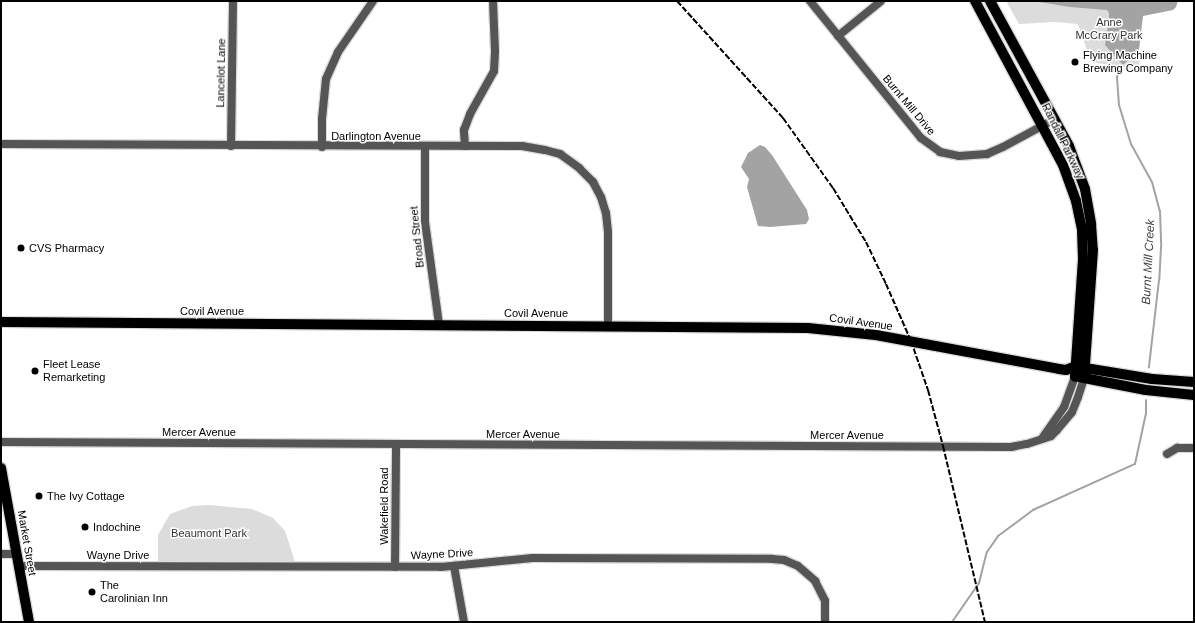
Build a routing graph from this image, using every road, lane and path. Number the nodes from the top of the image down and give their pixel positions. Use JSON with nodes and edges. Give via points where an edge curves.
{"nodes":[{"id":1,"x":233,"y":1,"type":"edge"},
{"id":2,"x":373,"y":1,"type":"edge"},
{"id":3,"x":493,"y":1,"type":"edge"},
{"id":4,"x":810,"y":1,"type":"edge"},
{"id":5,"x":881,"y":1,"type":"edge"},
{"id":6,"x":975,"y":1,"type":"edge"},
{"id":7,"x":990,"y":1,"type":"edge"},
{"id":8,"x":838,"y":36,"type":"junction"},
{"id":9,"x":1055,"y":119,"type":"junction"},
{"id":10,"x":1043,"y":125,"type":"junction"},
{"id":11,"x":1,"y":144,"type":"edge"},
{"id":12,"x":232,"y":146,"type":"junction"},
{"id":13,"x":465,"y":146,"type":"junction"},
{"id":14,"x":322,"y":147,"type":"junction"},
{"id":15,"x":425,"y":147,"type":"junction"},
{"id":16,"x":1,"y":322,"type":"edge"},
{"id":17,"x":439,"y":324,"type":"junction"},
{"id":18,"x":608,"y":326,"type":"junction"},
{"id":19,"x":1077,"y":372,"type":"junction"},
{"id":20,"x":1194,"y":382,"type":"edge"},
{"id":21,"x":1194,"y":395,"type":"edge"},
{"id":22,"x":1,"y":442,"type":"edge"},
{"id":23,"x":396,"y":444,"type":"junction"},
{"id":24,"x":1194,"y":448,"type":"edge"},
{"id":25,"x":1167,"y":454,"type":"dead end"},
{"id":26,"x":1,"y":468,"type":"edge"},
{"id":27,"x":1,"y":554,"type":"edge"},
{"id":28,"x":16,"y":554,"type":"junction"},
{"id":29,"x":19,"y":566,"type":"junction"},
{"id":30,"x":454,"y":566,"type":"junction"},
{"id":31,"x":395,"y":567,"type":"junction"},
{"id":32,"x":29,"y":622,"type":"edge"},
{"id":33,"x":464,"y":622,"type":"edge"},
{"id":34,"x":825,"y":622,"type":"edge"}],
"edges":[{"from":1,"to":12,"type":"street","name":"Lancelot Lane"},
{"from":2,"to":14,"type":"street","via":[[336,57],[326,78],[322,112]]},
{"from":3,"to":13,"type":"street","via":[[494,71],[470,114],[464,130]]},
{"from":4,"to":8,"type":"street","name":"Burnt Mill Drive"},
{"from":5,"to":8,"type":"street"},
{"from":6,"to":10,"type":"main road","name":"Randall Parkway"},
{"from":7,"to":9,"type":"main road","name":"Randall Parkway"},
{"from":8,"to":10,"type":"street","name":"Burnt Mill Drive","via":[[921,138],[940,152],[959,156],[987,154]]},
{"from":9,"to":10,"type":"street","name":"Burnt Mill Drive"},
{"from":9,"to":19,"type":"main road","name":"Randall Parkway","via":[[1082,176],[1091,224],[1092,258]]},
{"from":10,"to":19,"type":"main road","name":"Randall Parkway","via":[[1068,176],[1082,230],[1083,259]]},
{"from":11,"to":12,"type":"street","name":"Darlington Avenue"},
{"from":12,"to":14,"type":"street","name":"Darlington Avenue"},
{"from":13,"to":15,"type":"street","name":"Darlington Avenue"},
{"from":13,"to":18,"type":"street","name":"Darlington Avenue","via":[[522,146],[560,154],[593,182],[606,213]]},
{"from":14,"to":15,"type":"street","name":"Darlington Avenue"},
{"from":15,"to":17,"type":"street","name":"Broad Street","via":[[425,222]]},
{"from":16,"to":17,"type":"main road","name":"Covil Avenue"},
{"from":17,"to":18,"type":"main road","name":"Covil Avenue"},
{"from":18,"to":19,"type":"main road","name":"Covil Avenue","via":[[754,326],[826,329],[876,335]]},
{"from":19,"to":20,"type":"main road"},
{"from":19,"to":21,"type":"main road","via":[[1152,391]]},
{"from":19,"to":23,"type":"street","name":"Mercer Avenue","via":[[1078,398],[1067,418],[1051,436],[1011,447]]},
{"from":22,"to":23,"type":"street","name":"Mercer Avenue"},
{"from":23,"to":31,"type":"street","name":"Wakefield Road"},
{"from":24,"to":25,"type":"street","via":[[1177,448]]},
{"from":26,"to":28,"type":"main road","name":"Market Street"},
{"from":27,"to":28,"type":"street"},
{"from":28,"to":29,"type":"main road","name":"Market Street"},
{"from":29,"to":31,"type":"street","name":"Wayne Drive"},
{"from":29,"to":32,"type":"main road","name":"Market Street"},
{"from":30,"to":31,"type":"street","name":"Wayne Drive"},
{"from":30,"to":33,"type":"street"},
{"from":30,"to":34,"type":"street","name":"Wayne Drive","via":[[534,558],[779,559],[798,566],[815,581],[825,601]]}]}
